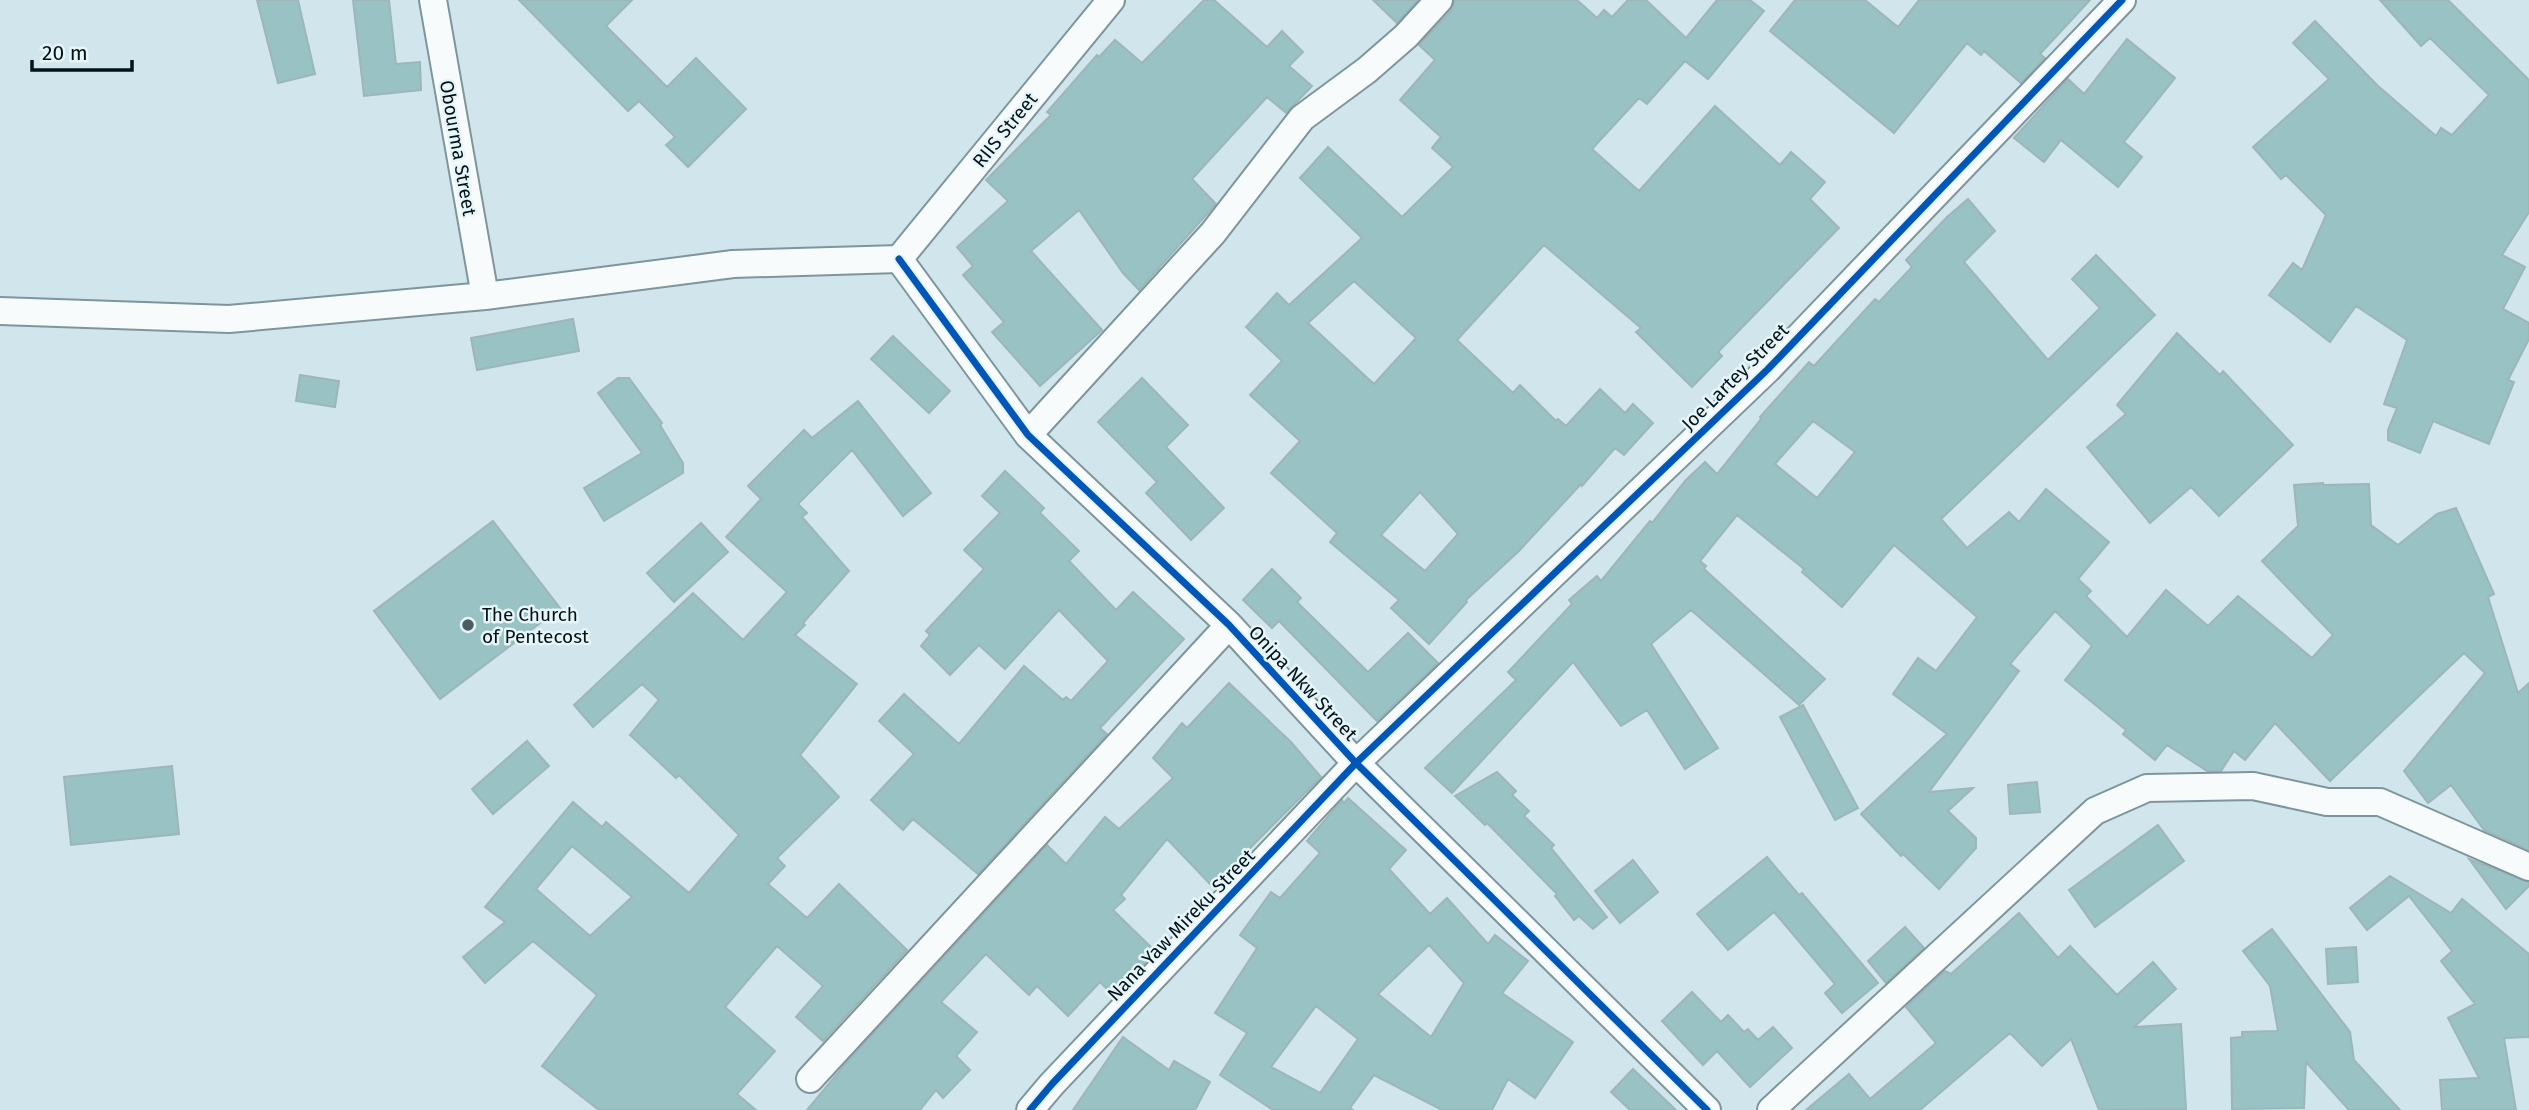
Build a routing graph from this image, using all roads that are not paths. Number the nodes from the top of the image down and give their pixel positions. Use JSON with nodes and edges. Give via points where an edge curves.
{"nodes":[{"id":1,"x":433,"y":0,"type":"edge"},
{"id":2,"x":1111,"y":0,"type":"edge"},
{"id":3,"x":1439,"y":0,"type":"edge"},
{"id":4,"x":2122,"y":0,"type":"edge"},
{"id":5,"x":899,"y":259,"type":"junction"},
{"id":6,"x":485,"y":296,"type":"junction"},
{"id":7,"x":0,"y":311,"type":"edge"},
{"id":8,"x":1028,"y":435,"type":"junction"},
{"id":9,"x":1228,"y":625,"type":"junction"},
{"id":10,"x":1356,"y":763,"type":"junction"},
{"id":11,"x":2529,"y":867,"type":"edge"},
{"id":12,"x":810,"y":1079,"type":"dead end"},
{"id":13,"x":1701,"y":1108,"type":"edge"},
{"id":14,"x":1030,"y":1110,"type":"edge"},
{"id":15,"x":1772,"y":1110,"type":"edge"}],
"edges":[{"from":1,"to":6,"type":"street","name":"Obourma Street"},
{"from":2,"to":5,"type":"street","name":"RIIS Street"},
{"from":3,"to":8,"type":"street","via":[[1367,71],[1302,118],[1213,233]]},
{"from":4,"to":10,"type":"street","name":"Joe Lartey Street","via":[[1768,369]]},
{"from":5,"to":6,"type":"street","via":[[733,264]]},
{"from":5,"to":8,"type":"street","name":"Onipa Nkw Street"},
{"from":6,"to":7,"type":"street","via":[[229,318]]},
{"from":8,"to":9,"type":"street","name":"Onipa Nkw Street"},
{"from":9,"to":10,"type":"street","name":"Onipa Nkw Street"},
{"from":9,"to":12,"type":"street"},
{"from":10,"to":13,"type":"street","name":"Onipa Nkw Street"},
{"from":10,"to":14,"type":"street","name":"Nana Yaw Mireku Street"},
{"from":11,"to":15,"type":"street","via":[[2380,802],[2327,803],[2253,786],[2147,788],[2095,811]]}]}
